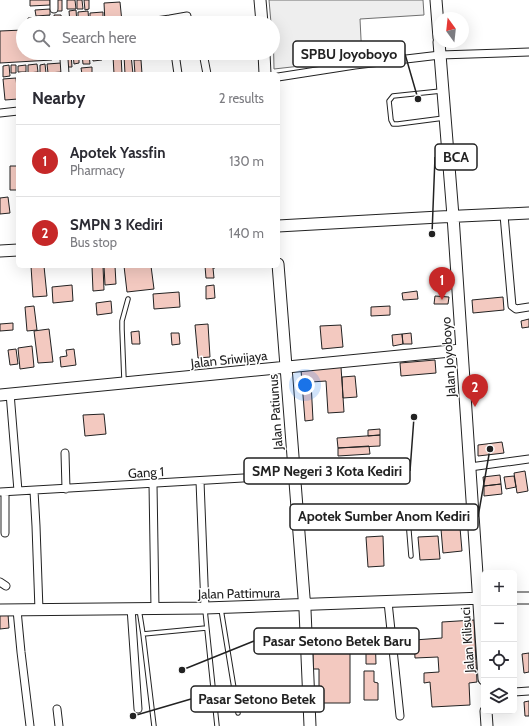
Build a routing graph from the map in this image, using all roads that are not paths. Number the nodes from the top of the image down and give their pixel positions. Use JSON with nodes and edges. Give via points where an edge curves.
{"nodes":[{"id":1,"x":54,"y":0,"type":"edge"},
{"id":2,"x":260,"y":0,"type":"edge"},
{"id":3,"x":436,"y":0,"type":"edge"},
{"id":4,"x":54,"y":9,"type":"dead end"},
{"id":5,"x":437,"y":12,"type":"edge"},
{"id":6,"x":261,"y":16,"type":"edge"},
{"id":7,"x":439,"y":48,"type":"edge"},
{"id":8,"x":529,"y":52,"type":"edge"},
{"id":9,"x":440,"y":55,"type":"junction"},
{"id":10,"x":64,"y":60,"type":"edge"},
{"id":11,"x":176,"y":60,"type":"edge"},
{"id":12,"x":204,"y":60,"type":"edge"},
{"id":13,"x":264,"y":60,"type":"edge"},
{"id":14,"x":65,"y":72,"type":"edge"},
{"id":15,"x":178,"y":72,"type":"edge"},
{"id":16,"x":207,"y":72,"type":"edge"},
{"id":17,"x":265,"y":72,"type":"edge"},
{"id":18,"x":280,"y":77,"type":"edge"},
{"id":19,"x":444,"y":91,"type":"junction"},
{"id":20,"x":16,"y":111,"type":"edge"},
{"id":21,"x":0,"y":113,"type":"edge"},
{"id":22,"x":446,"y":118,"type":"junction"},
{"id":23,"x":504,"y":214,"type":"junction"},
{"id":24,"x":529,"y":214,"type":"edge"},
{"id":25,"x":453,"y":216,"type":"junction"},
{"id":26,"x":280,"y":226,"type":"edge"},
{"id":27,"x":16,"y":250,"type":"edge"},
{"id":28,"x":0,"y":251,"type":"edge"},
{"id":29,"x":278,"y":268,"type":"edge"},
{"id":30,"x":128,"y":299,"type":"dead end"},
{"id":31,"x":529,"y":308,"type":"edge"},
{"id":32,"x":461,"y":350,"type":"junction"},
{"id":33,"x":285,"y":367,"type":"junction"},
{"id":34,"x":124,"y":384,"type":"junction"},
{"id":35,"x":5,"y":394,"type":"edge"},
{"id":36,"x":65,"y":453,"type":"dead end"},
{"id":37,"x":529,"y":459,"type":"edge"},
{"id":38,"x":470,"y":468,"type":"junction"},
{"id":39,"x":294,"y":475,"type":"junction"},
{"id":40,"x":200,"y":481,"type":"junction"},
{"id":41,"x":153,"y":484,"type":"junction"},
{"id":42,"x":66,"y":489,"type":"junction"},
{"id":43,"x":34,"y":490,"type":"junction"},
{"id":44,"x":18,"y":491,"type":"junction"},
{"id":45,"x":2,"y":492,"type":"edge"},
{"id":46,"x":473,"y":509,"type":"junction"},
{"id":47,"x":5,"y":533,"type":"dead end"},
{"id":48,"x":411,"y":556,"type":"dead end"},
{"id":49,"x":517,"y":598,"type":"edge"},
{"id":50,"x":529,"y":598,"type":"edge"},
{"id":51,"x":481,"y":599,"type":"edge"},
{"id":52,"x":388,"y":602,"type":"junction"},
{"id":53,"x":304,"y":605,"type":"junction"},
{"id":54,"x":481,"y":606,"type":"edge"},
{"id":55,"x":135,"y":608,"type":"junction"},
{"id":56,"x":155,"y":608,"type":"junction"},
{"id":57,"x":205,"y":608,"type":"junction"},
{"id":58,"x":221,"y":608,"type":"junction"},
{"id":59,"x":0,"y":610,"type":"edge"},
{"id":60,"x":18,"y":610,"type":"junction"},
{"id":61,"x":39,"y":610,"type":"junction"},
{"id":62,"x":206,"y":628,"type":"junction"},
{"id":63,"x":143,"y":634,"type":"junction"},
{"id":64,"x":484,"y":678,"type":"edge"},
{"id":65,"x":529,"y":691,"type":"edge"},
{"id":66,"x":517,"y":692,"type":"edge"},
{"id":67,"x":57,"y":709,"type":"dead end"},
{"id":68,"x":138,"y":709,"type":"dead end"},
{"id":69,"x":238,"y":713,"type":"dead end"},
{"id":70,"x":486,"y":714,"type":"edge"},
{"id":71,"x":400,"y":716,"type":"dead end"},
{"id":72,"x":30,"y":726,"type":"edge"},
{"id":73,"x":59,"y":726,"type":"edge"},
{"id":74,"x":154,"y":726,"type":"edge"},
{"id":75,"x":217,"y":726,"type":"edge"},
{"id":76,"x":310,"y":726,"type":"edge"},
{"id":77,"x":487,"y":726,"type":"edge"}],
"edges":[{"from":1,"to":4,"type":"street"},
{"from":2,"to":6,"type":"street"},
{"from":3,"to":5,"type":"street"},
{"from":7,"to":9,"type":"street","name":"Jalan Joyoboyo"},
{"from":8,"to":9,"type":"street"},
{"from":9,"to":18,"type":"street"},
{"from":9,"to":19,"type":"street","name":"Jalan Joyoboyo"},
{"from":10,"to":14,"type":"street"},
{"from":11,"to":15,"type":"street"},
{"from":12,"to":16,"type":"street"},
{"from":13,"to":17,"type":"street"},
{"from":19,"to":22,"type":"street","name":"Jalan Joyoboyo"},
{"from":19,"to":22,"type":"lane","via":[[393,96],[389,101],[390,120],[398,124]]},
{"from":20,"to":21,"type":"street"},
{"from":22,"to":25,"type":"street","name":"Jalan Joyoboyo"},
{"from":23,"to":24,"type":"street"},
{"from":23,"to":25,"type":"street"},
{"from":23,"to":31,"type":"street","via":[[512,306],[516,309]]},
{"from":25,"to":26,"type":"street"},
{"from":25,"to":32,"type":"street","name":"Jalan Joyoboyo"},
{"from":27,"to":28,"type":"street"},
{"from":29,"to":33,"type":"street","name":"Jalan Patiunus"},
{"from":30,"to":34,"type":"lane","via":[[122,321]]},
{"from":32,"to":33,"type":"street","name":"Jalan Sriwijaya"},
{"from":32,"to":38,"type":"street","name":"Jalan Joyoboyo"},
{"from":33,"to":34,"type":"street","name":"Jalan Sriwijaya"},
{"from":33,"to":39,"type":"street","name":"Jalan Patiunus"},
{"from":34,"to":35,"type":"street","name":"Jalan Sriwijaya"},
{"from":35,"to":44,"type":"street"},
{"from":36,"to":42,"type":"street"},
{"from":37,"to":38,"type":"street"},
{"from":38,"to":46,"type":"street","name":"Jalan Joyoboyo"},
{"from":39,"to":40,"type":"street","name":"Gang 1"},
{"from":39,"to":53,"type":"street","name":"Jalan Patiunus"},
{"from":40,"to":41,"type":"street","name":"Gang 1"},
{"from":40,"to":57,"type":"street"},
{"from":41,"to":42,"type":"street","name":"Gang 1"},
{"from":41,"to":56,"type":"street"},
{"from":42,"to":43,"type":"street","name":"Gang 1"},
{"from":43,"to":44,"type":"street","name":"Gang 1"},
{"from":43,"to":61,"type":"street"},
{"from":44,"to":45,"type":"street","name":"Gang 1"},
{"from":45,"to":47,"type":"street"},
{"from":46,"to":48,"type":"lane","via":[[411,514],[408,519]]},
{"from":46,"to":51,"type":"street","name":"Jalan Joyoboyo"},
{"from":49,"to":50,"type":"street"},
{"from":51,"to":52,"type":"street","name":"Jalan Pattimura"},
{"from":52,"to":53,"type":"street","name":"Jalan Pattimura"},
{"from":52,"to":71,"type":"street"},
{"from":53,"to":58,"type":"street","name":"Jalan Pattimura"},
{"from":53,"to":76,"type":"street","name":"Jalan Patiunus"},
{"from":54,"to":64,"type":"street","name":"Jalan Kilisuci"},
{"from":55,"to":56,"type":"street","name":"Jalan Pattimura"},
{"from":55,"to":61,"type":"street","name":"Jalan Pattimura"},
{"from":55,"to":63,"type":"lane"},
{"from":55,"to":68,"type":"street"},
{"from":56,"to":57,"type":"street","name":"Jalan Pattimura"},
{"from":57,"to":58,"type":"street","name":"Jalan Pattimura"},
{"from":57,"to":62,"type":"lane"},
{"from":58,"to":69,"type":"lane"},
{"from":59,"to":60,"type":"street","name":"Jalan Pattimura"},
{"from":60,"to":61,"type":"street","name":"Jalan Pattimura"},
{"from":60,"to":72,"type":"street"},
{"from":62,"to":63,"type":"lane"},
{"from":62,"to":75,"type":"lane"},
{"from":63,"to":74,"type":"lane"},
{"from":65,"to":66,"type":"street"},
{"from":67,"to":73,"type":"street"},
{"from":70,"to":77,"type":"street"}]}
